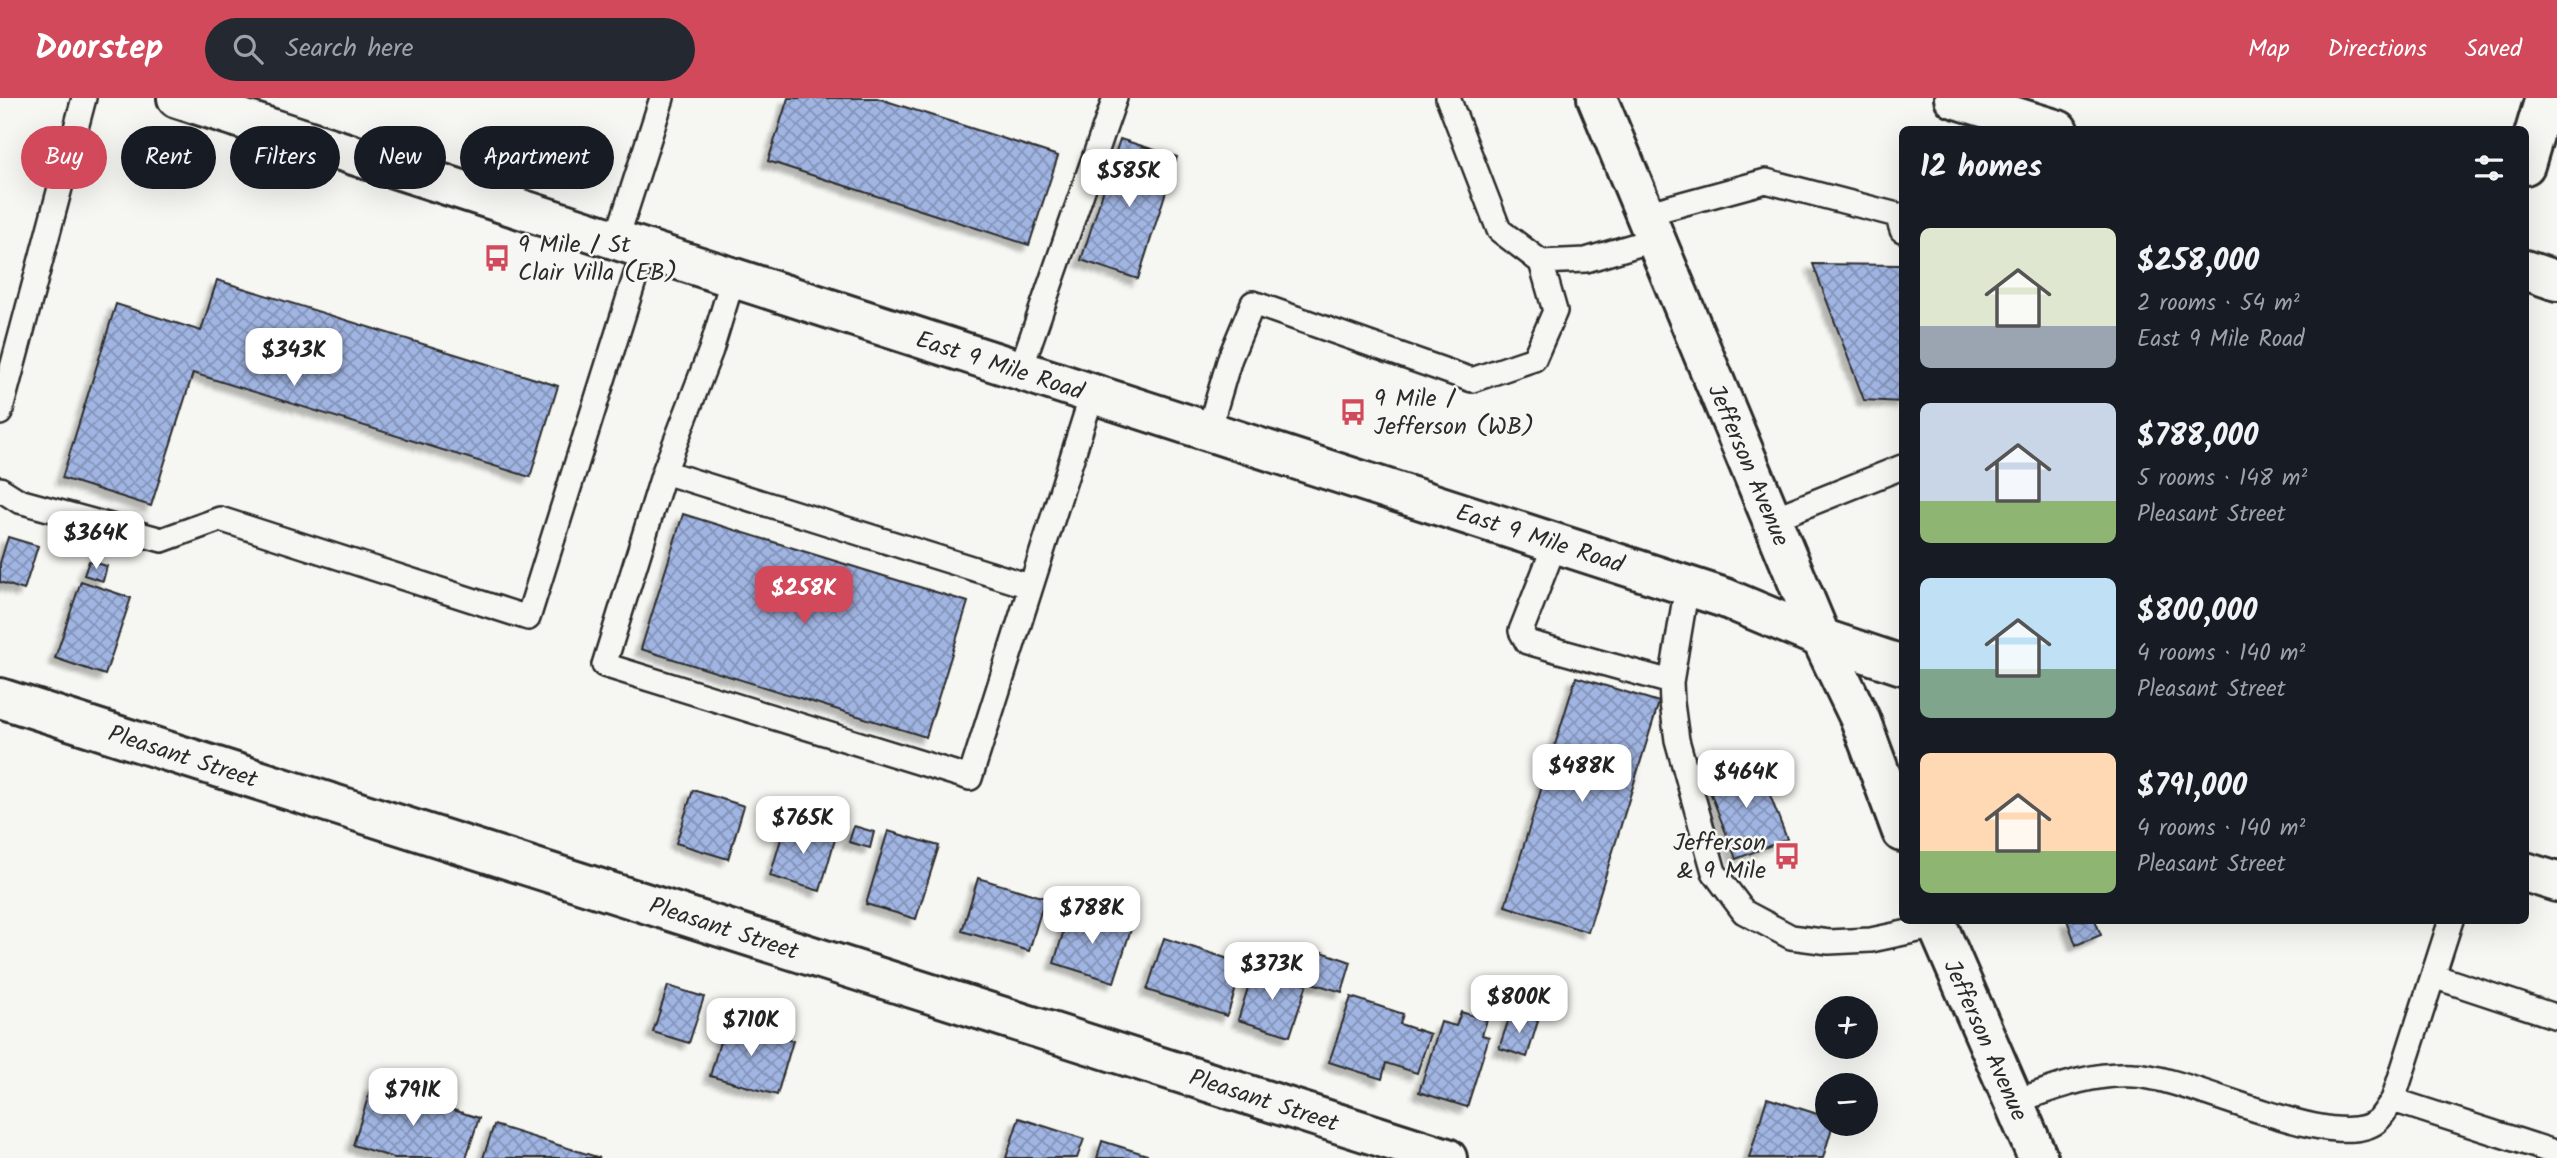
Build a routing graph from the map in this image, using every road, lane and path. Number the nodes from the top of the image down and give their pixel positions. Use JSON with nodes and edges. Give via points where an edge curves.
{"nodes":[{"id":1,"x":83,"y":98,"type":"edge"},
{"id":2,"x":662,"y":98,"type":"edge"},
{"id":3,"x":1115,"y":98,"type":"edge"},
{"id":4,"x":1448,"y":98,"type":"edge"},
{"id":5,"x":1597,"y":98,"type":"edge"},
{"id":6,"x":1954,"y":98,"type":"edge"},
{"id":7,"x":2544,"y":98,"type":"edge"},
{"id":8,"x":198,"y":101,"type":"edge"},
{"id":9,"x":2046,"y":126,"type":"edge"},
{"id":10,"x":2529,"y":150,"type":"edge"},
{"id":11,"x":1899,"y":222,"type":"edge"},
{"id":12,"x":1650,"y":227,"type":"junction"},
{"id":13,"x":630,"y":245,"type":"junction"},
{"id":14,"x":1541,"y":262,"type":"junction"},
{"id":15,"x":2529,"y":271,"type":"edge"},
{"id":16,"x":733,"y":278,"type":"junction"},
{"id":17,"x":2557,"y":281,"type":"edge"},
{"id":18,"x":1020,"y":371,"type":"junction"},
{"id":19,"x":1091,"y":395,"type":"junction"},
{"id":20,"x":0,"y":413,"type":"edge"},
{"id":21,"x":1208,"y":432,"type":"junction"},
{"id":22,"x":1899,"y":468,"type":"edge"},
{"id":23,"x":664,"y":472,"type":"junction"},
{"id":24,"x":0,"y":489,"type":"edge"},
{"id":25,"x":1772,"y":519,"type":"junction"},
{"id":26,"x":1555,"y":544,"type":"junction"},
{"id":27,"x":1029,"y":586,"type":"junction"},
{"id":28,"x":1687,"y":586,"type":"junction"},
{"id":29,"x":1821,"y":638,"type":"junction"},
{"id":30,"x":1899,"y":664,"type":"edge"},
{"id":31,"x":1671,"y":682,"type":"junction"},
{"id":32,"x":0,"y":698,"type":"edge"},
{"id":33,"x":1899,"y":824,"type":"edge"},
{"id":34,"x":2529,"y":873,"type":"edge"},
{"id":35,"x":2557,"y":882,"type":"edge"},
{"id":36,"x":1932,"y":924,"type":"edge"},
{"id":37,"x":1936,"y":924,"type":"edge"},
{"id":38,"x":2450,"y":924,"type":"edge"},
{"id":39,"x":2433,"y":976,"type":"junction"},
{"id":40,"x":2557,"y":1017,"type":"edge"},
{"id":41,"x":2393,"y":1100,"type":"junction"},
{"id":42,"x":2014,"y":1102,"type":"junction"},
{"id":43,"x":2557,"y":1153,"type":"edge"},
{"id":44,"x":1447,"y":1158,"type":"edge"},
{"id":45,"x":2038,"y":1158,"type":"edge"}],
"edges":[{"from":1,"to":20,"type":"lane"},
{"from":2,"to":13,"type":"lane"},
{"from":3,"to":18,"type":"lane"},
{"from":4,"to":14,"type":"lane","via":[[1499,230]]},
{"from":5,"to":12,"type":"main road","name":"Jefferson Avenue"},
{"from":6,"to":9,"type":"main road"},
{"from":7,"to":10,"type":"main road"},
{"from":8,"to":13,"type":"main road","name":"East 9 Mile Road"},
{"from":11,"to":12,"type":"lane","via":[[1896,215],[1766,181]]},
{"from":12,"to":14,"type":"lane","via":[[1586,260]]},
{"from":12,"to":25,"type":"main road","name":"Jefferson Avenue"},
{"from":13,"to":16,"type":"main road","name":"East 9 Mile Road"},
{"from":13,"to":24,"type":"lane","via":[[528,618],[220,519],[162,540],[19,501]]},
{"from":14,"to":21,"type":"lane","via":[[1556,311],[1534,359],[1472,380],[1253,303],[1230,358]]},
{"from":15,"to":17,"type":"main road"},
{"from":16,"to":18,"type":"main road","name":"East 9 Mile Road"},
{"from":16,"to":23,"type":"lane"},
{"from":18,"to":19,"type":"main road","name":"East 9 Mile Road"},
{"from":19,"to":21,"type":"main road","name":"East 9 Mile Road"},
{"from":19,"to":27,"type":"lane"},
{"from":21,"to":26,"type":"main road","name":"East 9 Mile Road"},
{"from":22,"to":25,"type":"lane"},
{"from":23,"to":27,"type":"lane"},
{"from":23,"to":27,"type":"lane","via":[[604,665],[970,778]]},
{"from":25,"to":29,"type":"main road","name":"Jefferson Avenue"},
{"from":26,"to":28,"type":"main road","name":"East 9 Mile Road"},
{"from":26,"to":31,"type":"lane","via":[[1526,612],[1521,631],[1527,642]]},
{"from":28,"to":29,"type":"main road","name":"East 9 Mile Road"},
{"from":28,"to":31,"type":"lane"},
{"from":29,"to":30,"type":"main road","name":"East 9 Mile Road"},
{"from":29,"to":33,"type":"main road","name":"Jefferson Avenue","via":[[1860,719]]},
{"from":31,"to":36,"type":"lane","via":[[1677,740],[1714,872],[1744,912],[1791,937],[1829,942],[1871,940]]},
{"from":32,"to":44,"type":"main road","name":"Pleasant Street"},
{"from":34,"to":35,"type":"main road"},
{"from":37,"to":42,"type":"main road","name":"Jefferson Avenue"},
{"from":38,"to":39,"type":"lane"},
{"from":39,"to":40,"type":"lane"},
{"from":39,"to":41,"type":"lane"},
{"from":41,"to":42,"type":"lane","via":[[2376,1122],[2357,1129],[2327,1130],[2173,1082],[2135,1075],[2090,1076]]},
{"from":41,"to":43,"type":"lane"},
{"from":42,"to":45,"type":"main road","name":"Jefferson Avenue"}]}
